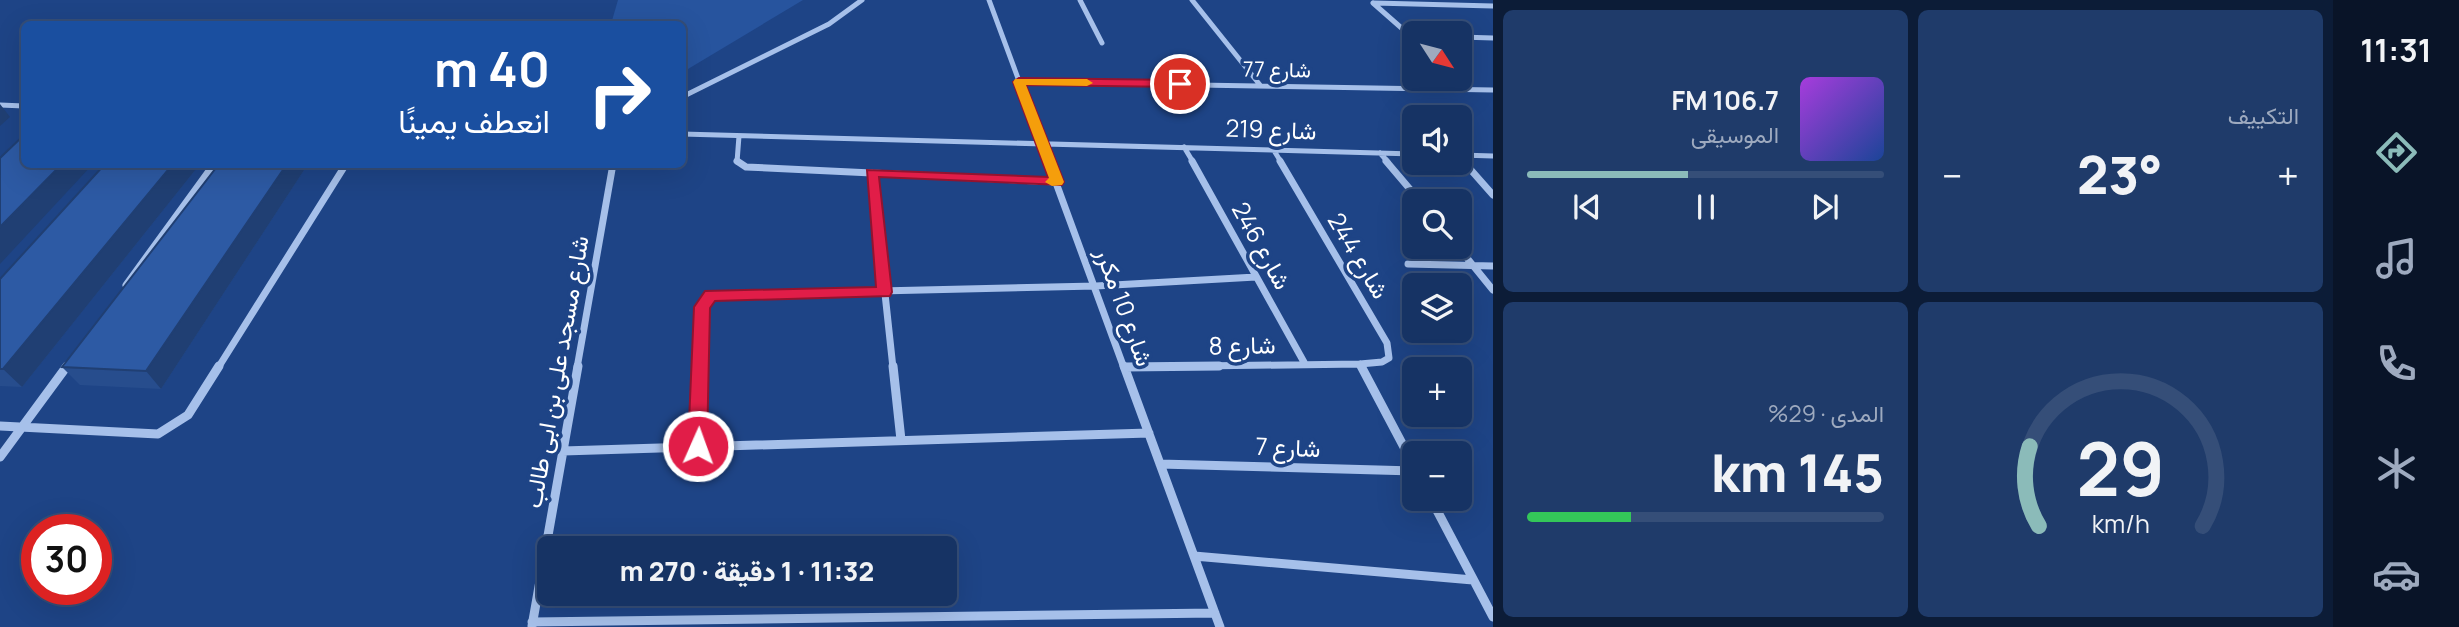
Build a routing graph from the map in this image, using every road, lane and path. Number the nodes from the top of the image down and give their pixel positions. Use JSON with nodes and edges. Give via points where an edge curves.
{"nodes":[{"id":1,"x":862,"y":0,"type":"edge"},
{"id":2,"x":989,"y":0,"type":"edge"},
{"id":3,"x":1080,"y":0,"type":"edge"},
{"id":4,"x":1192,"y":0,"type":"edge"},
{"id":5,"x":1464,"y":0,"type":"edge"},
{"id":6,"x":1372,"y":2,"type":"edge"},
{"id":7,"x":1472,"y":6,"type":"junction"},
{"id":8,"x":1493,"y":6,"type":"edge"},
{"id":9,"x":1402,"y":28,"type":"edge"},
{"id":10,"x":1472,"y":37,"type":"edge"},
{"id":11,"x":1493,"y":38,"type":"edge"},
{"id":12,"x":1102,"y":43,"type":"dead end"},
{"id":13,"x":1019,"y":82,"type":"junction"},
{"id":14,"x":1260,"y":85,"type":"junction"},
{"id":15,"x":1402,"y":88,"type":"edge"},
{"id":16,"x":1472,"y":89,"type":"edge"},
{"id":17,"x":1493,"y":90,"type":"edge"},
{"id":18,"x":686,"y":95,"type":"edge"},
{"id":19,"x":0,"y":105,"type":"edge"},
{"id":20,"x":21,"y":106,"type":"edge"},
{"id":21,"x":686,"y":134,"type":"edge"},
{"id":22,"x":739,"y":136,"type":"junction"},
{"id":23,"x":1042,"y":142,"type":"junction"},
{"id":24,"x":1184,"y":147,"type":"junction"},
{"id":25,"x":1273,"y":149,"type":"junction"},
{"id":26,"x":1380,"y":153,"type":"junction"},
{"id":27,"x":1402,"y":154,"type":"edge"},
{"id":28,"x":1472,"y":156,"type":"edge"},
{"id":29,"x":1493,"y":156,"type":"edge"},
{"id":30,"x":211,"y":168,"type":"edge"},
{"id":31,"x":343,"y":168,"type":"edge"},
{"id":32,"x":612,"y":168,"type":"edge"},
{"id":33,"x":1472,"y":170,"type":"edge"},
{"id":34,"x":872,"y":173,"type":"junction"},
{"id":35,"x":1057,"y":182,"type":"junction"},
{"id":36,"x":1410,"y":189,"type":"edge"},
{"id":37,"x":1493,"y":195,"type":"edge"},
{"id":38,"x":1468,"y":259,"type":"edge"},
{"id":39,"x":1408,"y":264,"type":"dead end"},
{"id":40,"x":1473,"y":265,"type":"junction"},
{"id":41,"x":1493,"y":266,"type":"edge"},
{"id":42,"x":1255,"y":276,"type":"junction"},
{"id":43,"x":1096,"y":286,"type":"junction"},
{"id":44,"x":1493,"y":290,"type":"edge"},
{"id":45,"x":884,"y":292,"type":"junction"},
{"id":46,"x":118,"y":296,"type":"edge"},
{"id":47,"x":78,"y":351,"type":"edge"},
{"id":48,"x":1305,"y":363,"type":"junction"},
{"id":49,"x":1360,"y":363,"type":"junction"},
{"id":50,"x":1125,"y":367,"type":"junction"},
{"id":51,"x":0,"y":426,"type":"edge"},
{"id":52,"x":22,"y":428,"type":"junction"},
{"id":53,"x":1149,"y":433,"type":"junction"},
{"id":54,"x":901,"y":440,"type":"junction"},
{"id":55,"x":1402,"y":443,"type":"edge"},
{"id":56,"x":698,"y":446,"type":"junction"},
{"id":57,"x":563,"y":451,"type":"junction"},
{"id":58,"x":0,"y":457,"type":"edge"},
{"id":59,"x":1160,"y":464,"type":"junction"},
{"id":60,"x":1402,"y":471,"type":"edge"},
{"id":61,"x":1437,"y":511,"type":"edge"},
{"id":62,"x":1194,"y":556,"type":"junction"},
{"id":63,"x":1473,"y":580,"type":"junction"},
{"id":64,"x":1215,"y":613,"type":"junction"},
{"id":65,"x":1493,"y":617,"type":"edge"},
{"id":66,"x":532,"y":625,"type":"edge"},
{"id":67,"x":1220,"y":627,"type":"edge"}],
"edges":[{"from":1,"to":18,"type":"street","via":[[829,24]]},
{"from":2,"to":13,"type":"street","name":"شارع 10 مكرر"},
{"from":3,"to":12,"type":"street"},
{"from":4,"to":14,"type":"street"},
{"from":5,"to":7,"type":"street"},
{"from":6,"to":7,"type":"street"},
{"from":6,"to":9,"type":"street"},
{"from":7,"to":8,"type":"street"},
{"from":10,"to":11,"type":"street"},
{"from":13,"to":14,"type":"street","name":"شارع 77"},
{"from":13,"to":23,"type":"street","name":"شارع 10 مكرر"},
{"from":14,"to":15,"type":"street","name":"شارع 77"},
{"from":16,"to":17,"type":"street","name":"شارع 77"},
{"from":19,"to":20,"type":"street"},
{"from":21,"to":22,"type":"street","name":"شارع 219"},
{"from":22,"to":23,"type":"street","name":"شارع 219"},
{"from":22,"to":34,"type":"street","via":[[737,163],[742,166]]},
{"from":23,"to":24,"type":"street","name":"شارع 219"},
{"from":23,"to":35,"type":"street","name":"شارع 10 مكرر"},
{"from":24,"to":25,"type":"street","name":"شارع 219"},
{"from":24,"to":42,"type":"street","name":"شارع 246"},
{"from":25,"to":26,"type":"street","name":"شارع 219"},
{"from":25,"to":49,"type":"street","name":"شارع 244","via":[[1387,343],[1388,358]]},
{"from":26,"to":27,"type":"street","name":"شارع 219"},
{"from":26,"to":36,"type":"street"},
{"from":28,"to":29,"type":"street"},
{"from":30,"to":46,"type":"street"},
{"from":31,"to":52,"type":"street","via":[[188,415],[158,434]]},
{"from":32,"to":57,"type":"street","name":"شارع مسجد على بن ابى طالب"},
{"from":33,"to":37,"type":"street"},
{"from":34,"to":35,"type":"street"},
{"from":34,"to":45,"type":"street"},
{"from":35,"to":43,"type":"street","name":"شارع 10 مكرر"},
{"from":38,"to":40,"type":"street"},
{"from":39,"to":40,"type":"street"},
{"from":40,"to":41,"type":"street"},
{"from":40,"to":44,"type":"street"},
{"from":42,"to":43,"type":"street"},
{"from":42,"to":48,"type":"street","name":"شارع 246"},
{"from":43,"to":45,"type":"street"},
{"from":43,"to":50,"type":"street","name":"شارع 10 مكرر"},
{"from":45,"to":54,"type":"street"},
{"from":45,"to":56,"type":"street","via":[[710,295],[702,307]]},
{"from":47,"to":52,"type":"street"},
{"from":48,"to":49,"type":"street","name":"شارع 8"},
{"from":48,"to":50,"type":"street","name":"شارع 8"},
{"from":49,"to":55,"type":"street"},
{"from":50,"to":53,"type":"street","name":"شارع 10 مكرر"},
{"from":51,"to":52,"type":"street"},
{"from":52,"to":58,"type":"street"},
{"from":53,"to":54,"type":"street"},
{"from":53,"to":59,"type":"street","name":"شارع 10 مكرر"},
{"from":54,"to":56,"type":"street"},
{"from":56,"to":57,"type":"street"},
{"from":57,"to":66,"type":"street","name":"شارع مسجد على بن ابى طالب"},
{"from":59,"to":60,"type":"street","name":"شارع 7"},
{"from":59,"to":62,"type":"street","name":"شارع 10 مكرر"},
{"from":61,"to":63,"type":"street"},
{"from":62,"to":63,"type":"street"},
{"from":62,"to":64,"type":"street","name":"شارع 10 مكرر"},
{"from":63,"to":65,"type":"street"},
{"from":64,"to":66,"type":"street"},
{"from":64,"to":67,"type":"street","name":"شارع 10 مكرر"}]}
